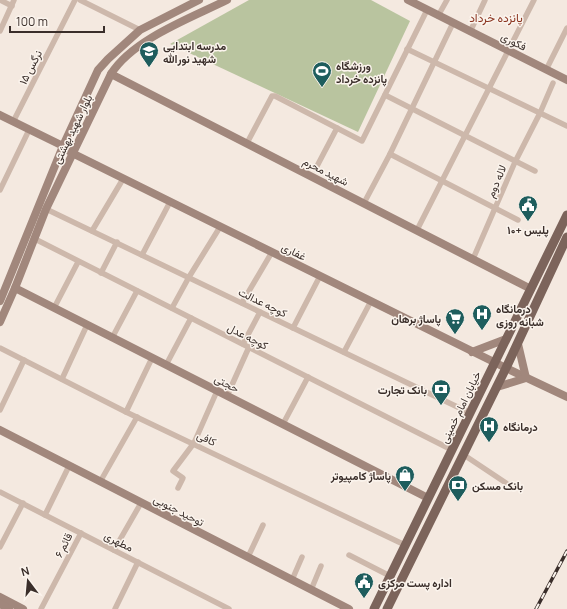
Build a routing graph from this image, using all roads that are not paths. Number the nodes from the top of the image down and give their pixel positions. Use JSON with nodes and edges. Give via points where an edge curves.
{"nodes":[{"id":1,"x":0,"y":0,"type":"edge"},
{"id":2,"x":75,"y":0,"type":"edge"},
{"id":3,"x":80,"y":0,"type":"edge"},
{"id":4,"x":199,"y":0,"type":"edge"},
{"id":5,"x":227,"y":0,"type":"edge"},
{"id":6,"x":408,"y":0,"type":"edge"},
{"id":7,"x":447,"y":0,"type":"edge"},
{"id":8,"x":485,"y":0,"type":"edge"},
{"id":9,"x":534,"y":0,"type":"edge"},
{"id":10,"x":13,"y":3,"type":"edge"},
{"id":11,"x":427,"y":10,"type":"junction"},
{"id":12,"x":438,"y":16,"type":"junction"},
{"id":13,"x":453,"y":23,"type":"junction"},
{"id":14,"x":567,"y":28,"type":"edge"},
{"id":15,"x":140,"y":30,"type":"junction"},
{"id":16,"x":0,"y":31,"type":"edge"},
{"id":17,"x":470,"y":32,"type":"junction"},
{"id":18,"x":407,"y":49,"type":"junction"},
{"id":19,"x":508,"y":50,"type":"junction"},
{"id":20,"x":435,"y":62,"type":"junction"},
{"id":21,"x":546,"y":70,"type":"junction"},
{"id":22,"x":111,"y":74,"type":"junction"},
{"id":23,"x":567,"y":80,"type":"edge"},
{"id":24,"x":553,"y":82,"type":"dead end"},
{"id":25,"x":489,"y":88,"type":"junction"},
{"id":26,"x":385,"y":95,"type":"junction"},
{"id":27,"x":412,"y":109,"type":"junction"},
{"id":28,"x":540,"y":113,"type":"junction"},
{"id":29,"x":0,"y":115,"type":"edge"},
{"id":30,"x":13,"y":122,"type":"junction"},
{"id":31,"x":567,"y":126,"type":"edge"},
{"id":32,"x":337,"y":128,"type":"junction"},
{"id":33,"x":29,"y":130,"type":"junction"},
{"id":34,"x":464,"y":135,"type":"junction"},
{"id":35,"x":247,"y":143,"type":"junction"},
{"id":36,"x":63,"y":146,"type":"junction"},
{"id":37,"x":72,"y":153,"type":"junction"},
{"id":38,"x":390,"y":154,"type":"junction"},
{"id":39,"x":515,"y":162,"type":"junction"},
{"id":40,"x":316,"y":168,"type":"dead end"},
{"id":41,"x":535,"y":171,"type":"dead end"},
{"id":42,"x":124,"y":179,"type":"junction"},
{"id":43,"x":441,"y":181,"type":"junction"},
{"id":44,"x":0,"y":190,"type":"edge"},
{"id":45,"x":170,"y":202,"type":"junction"},
{"id":46,"x":364,"y":203,"type":"junction"},
{"id":47,"x":46,"y":208,"type":"junction"},
{"id":48,"x":495,"y":209,"type":"junction"},
{"id":49,"x":567,"y":215,"type":"edge"},
{"id":50,"x":518,"y":220,"type":"dead end"},
{"id":51,"x":220,"y":227,"type":"junction"},
{"id":52,"x":417,"y":230,"type":"junction"},
{"id":53,"x":92,"y":231,"type":"junction"},
{"id":54,"x":567,"y":237,"type":"edge"},
{"id":55,"x":35,"y":239,"type":"junction"},
{"id":56,"x":116,"y":242,"type":"junction"},
{"id":57,"x":272,"y":252,"type":"junction"},
{"id":58,"x":142,"y":255,"type":"junction"},
{"id":59,"x":473,"y":258,"type":"junction"},
{"id":60,"x":78,"y":262,"type":"junction"},
{"id":61,"x":101,"y":273,"type":"junction"},
{"id":62,"x":320,"y":276,"type":"junction"},
{"id":63,"x":189,"y":277,"type":"junction"},
{"id":64,"x":3,"y":283,"type":"edge"},
{"id":65,"x":15,"y":288,"type":"junction"},
{"id":66,"x":531,"y":289,"type":"junction"},
{"id":67,"x":136,"y":291,"type":"junction"},
{"id":68,"x":0,"y":301,"type":"edge"},
{"id":69,"x":371,"y":301,"type":"junction"},
{"id":70,"x":242,"y":303,"type":"junction"},
{"id":71,"x":54,"y":308,"type":"junction"},
{"id":72,"x":172,"y":308,"type":"junction"},
{"id":73,"x":260,"y":312,"type":"junction"},
{"id":74,"x":191,"y":318,"type":"junction"},
{"id":75,"x":0,"y":322,"type":"edge"},
{"id":76,"x":87,"y":325,"type":"junction"},
{"id":77,"x":293,"y":328,"type":"junction"},
{"id":78,"x":112,"y":338,"type":"junction"},
{"id":79,"x":506,"y":339,"type":"junction"},
{"id":80,"x":243,"y":344,"type":"junction"},
{"id":81,"x":518,"y":344,"type":"junction"},
{"id":82,"x":249,"y":347,"type":"junction"},
{"id":83,"x":0,"y":348,"type":"edge"},
{"id":84,"x":344,"y":352,"type":"junction"},
{"id":85,"x":472,"y":352,"type":"junction"},
{"id":86,"x":152,"y":358,"type":"junction"},
{"id":87,"x":24,"y":360,"type":"junction"},
{"id":88,"x":495,"y":362,"type":"junction"},
{"id":89,"x":166,"y":365,"type":"junction"},
{"id":90,"x":506,"y":368,"type":"junction"},
{"id":91,"x":308,"y":377,"type":"junction"},
{"id":92,"x":526,"y":378,"type":"junction"},
{"id":93,"x":62,"y":380,"type":"junction"},
{"id":94,"x":497,"y":387,"type":"junction"},
{"id":95,"x":217,"y":391,"type":"junction"},
{"id":96,"x":227,"y":396,"type":"junction"},
{"id":97,"x":567,"y":397,"type":"edge"},
{"id":98,"x":0,"y":410,"type":"edge"},
{"id":99,"x":126,"y":412,"type":"junction"},
{"id":100,"x":470,"y":413,"type":"junction"},
{"id":101,"x":137,"y":417,"type":"junction"},
{"id":102,"x":283,"y":424,"type":"junction"},
{"id":103,"x":0,"y":430,"type":"edge"},
{"id":104,"x":194,"y":443,"type":"junction"},
{"id":105,"x":452,"y":450,"type":"junction"},
{"id":106,"x":464,"y":455,"type":"junction"},
{"id":107,"x":69,"y":466,"type":"junction"},
{"id":108,"x":100,"y":482,"type":"junction"},
{"id":109,"x":506,"y":483,"type":"dead end"},
{"id":110,"x":178,"y":488,"type":"dead end"},
{"id":111,"x":0,"y":492,"type":"edge"},
{"id":112,"x":428,"y":498,"type":"junction"},
{"id":113,"x":141,"y":503,"type":"junction"},
{"id":114,"x":23,"y":504,"type":"junction"},
{"id":115,"x":45,"y":515,"type":"junction"},
{"id":116,"x":263,"y":525,"type":"dead end"},
{"id":117,"x":81,"y":533,"type":"junction"},
{"id":118,"x":406,"y":545,"type":"junction"},
{"id":119,"x":0,"y":547,"type":"edge"},
{"id":120,"x":114,"y":550,"type":"junction"},
{"id":121,"x":349,"y":555,"type":"dead end"},
{"id":122,"x":248,"y":557,"type":"junction"},
{"id":123,"x":302,"y":557,"type":"dead end"},
{"id":124,"x":138,"y":562,"type":"junction"},
{"id":125,"x":321,"y":566,"type":"dead end"},
{"id":126,"x":390,"y":576,"type":"junction"},
{"id":127,"x":292,"y":580,"type":"junction"},
{"id":128,"x":311,"y":590,"type":"junction"},
{"id":129,"x":0,"y":597,"type":"edge"},
{"id":130,"x":0,"y":604,"type":"edge"},
{"id":131,"x":9,"y":609,"type":"edge"},
{"id":132,"x":23,"y":609,"type":"edge"},
{"id":133,"x":42,"y":609,"type":"edge"},
{"id":134,"x":115,"y":609,"type":"edge"},
{"id":135,"x":229,"y":609,"type":"edge"},
{"id":136,"x":349,"y":609,"type":"edge"},
{"id":137,"x":374,"y":609,"type":"edge"},
{"id":138,"x":387,"y":609,"type":"edge"}],
"edges":[{"from":1,"to":10,"type":"street"},
{"from":2,"to":30,"type":"street","name":"نرگس ۱۵"},
{"from":3,"to":15,"type":"street"},
{"from":4,"to":15,"type":"street","name":"بلوار شهید بهشتی"},
{"from":5,"to":22,"type":"street","name":"بلوار شهید بهشتی","via":[[148,39],[118,64]]},
{"from":6,"to":11,"type":"street","name":"فکوری"},
{"from":7,"to":12,"type":"street"},
{"from":8,"to":17,"type":"street"},
{"from":9,"to":19,"type":"street"},
{"from":10,"to":16,"type":"street"},
{"from":11,"to":12,"type":"street","name":"فکوری"},
{"from":11,"to":18,"type":"street"},
{"from":12,"to":13,"type":"street","name":"فکوری"},
{"from":13,"to":17,"type":"street","name":"فکوری"},
{"from":13,"to":20,"type":"street"},
{"from":14,"to":21,"type":"street"},
{"from":15,"to":36,"type":"street","name":"بلوار شهید بهشتی","via":[[98,70]]},
{"from":17,"to":19,"type":"street","name":"فکوری"},
{"from":18,"to":20,"type":"street"},
{"from":18,"to":26,"type":"street"},
{"from":19,"to":21,"type":"street","name":"فکوری"},
{"from":19,"to":25,"type":"street"},
{"from":20,"to":25,"type":"street"},
{"from":20,"to":27,"type":"street"},
{"from":21,"to":23,"type":"street","name":"فکوری"},
{"from":22,"to":35,"type":"street","name":"شهید محرم"},
{"from":22,"to":37,"type":"street","name":"بلوار شهید بهشتی"},
{"from":24,"to":28,"type":"street","name":"لاله دوم"},
{"from":25,"to":28,"type":"street"},
{"from":25,"to":34,"type":"street"},
{"from":26,"to":27,"type":"street"},
{"from":26,"to":32,"type":"street","via":[[362,141]]},
{"from":27,"to":34,"type":"street"},
{"from":27,"to":38,"type":"street"},
{"from":28,"to":31,"type":"street"},
{"from":28,"to":39,"type":"street","name":"لاله دوم"},
{"from":29,"to":30,"type":"street"},
{"from":30,"to":33,"type":"street"},
{"from":32,"to":35,"type":"street","via":[[272,96]]},
{"from":32,"to":40,"type":"street"},
{"from":33,"to":36,"type":"street"},
{"from":33,"to":44,"type":"street"},
{"from":34,"to":39,"type":"street"},
{"from":34,"to":43,"type":"street"},
{"from":35,"to":46,"type":"street","name":"شهید محرم"},
{"from":36,"to":37,"type":"street","name":"غفاری"},
{"from":36,"to":64,"type":"street","name":"بلوار شهید بهشتی"},
{"from":37,"to":42,"type":"street","name":"غفاری"},
{"from":37,"to":47,"type":"street","name":"بلوار شهید بهشتی"},
{"from":38,"to":43,"type":"street"},
{"from":38,"to":46,"type":"street"},
{"from":39,"to":41,"type":"street"},
{"from":39,"to":48,"type":"street","name":"لاله دوم"},
{"from":42,"to":45,"type":"street","name":"غفاری"},
{"from":42,"to":53,"type":"street"},
{"from":43,"to":48,"type":"street"},
{"from":43,"to":52,"type":"street"},
{"from":45,"to":51,"type":"street","name":"غفاری"},
{"from":45,"to":58,"type":"street"},
{"from":46,"to":52,"type":"street","name":"شهید محرم"},
{"from":47,"to":53,"type":"street","name":"کوچه عدالت"},
{"from":47,"to":55,"type":"street","name":"بلوار شهید بهشتی"},
{"from":48,"to":50,"type":"street"},
{"from":48,"to":59,"type":"street","name":"لاله دوم"},
{"from":49,"to":66,"type":"main road","name":"خیابان امام خمینی"},
{"from":51,"to":57,"type":"street","name":"غفاری"},
{"from":51,"to":63,"type":"street"},
{"from":52,"to":59,"type":"street","name":"شهید محرم"},
{"from":53,"to":56,"type":"street","name":"کوچه عدالت"},
{"from":54,"to":81,"type":"main road"},
{"from":55,"to":60,"type":"street","name":"کوچه عدل"},
{"from":55,"to":65,"type":"street","name":"بلوار شهید بهشتی"},
{"from":56,"to":58,"type":"street","name":"کوچه عدالت"},
{"from":56,"to":61,"type":"street"},
{"from":57,"to":62,"type":"street","name":"غفاری"},
{"from":57,"to":70,"type":"street"},
{"from":58,"to":63,"type":"street","name":"کوچه عدالت"},
{"from":59,"to":66,"type":"street","name":"شهید محرم"},
{"from":60,"to":61,"type":"street","name":"کوچه عدل"},
{"from":60,"to":71,"type":"street"},
{"from":61,"to":67,"type":"street","name":"کوچه عدل"},
{"from":62,"to":69,"type":"street","name":"غفاری"},
{"from":62,"to":77,"type":"street"},
{"from":63,"to":70,"type":"street","name":"کوچه عدالت"},
{"from":63,"to":72,"type":"street"},
{"from":64,"to":68,"type":"street","name":"بلوار شهید بهشتی"},
{"from":65,"to":71,"type":"street","name":"حجتی"},
{"from":65,"to":75,"type":"street","name":"بلوار شهید بهشتی"},
{"from":66,"to":79,"type":"main road","name":"خیابان امام خمینی"},
{"from":67,"to":72,"type":"street","name":"کوچه عدل"},
{"from":67,"to":78,"type":"street"},
{"from":69,"to":84,"type":"street"},
{"from":69,"to":85,"type":"street","name":"غفاری"},
{"from":70,"to":73,"type":"street","name":"کوچه عدالت"},
{"from":71,"to":76,"type":"street","name":"حجتی"},
{"from":72,"to":74,"type":"street","name":"کوچه عدل"},
{"from":73,"to":77,"type":"street","name":"کوچه عدالت"},
{"from":73,"to":80,"type":"street"},
{"from":74,"to":80,"type":"street","name":"کوچه عدل"},
{"from":74,"to":89,"type":"street"},
{"from":76,"to":78,"type":"street","name":"حجتی"},
{"from":76,"to":93,"type":"street"},
{"from":77,"to":84,"type":"street","name":"کوچه عدالت"},
{"from":78,"to":86,"type":"street","name":"حجتی"},
{"from":79,"to":85,"type":"street"},
{"from":79,"to":88,"type":"main road","name":"خیابان امام خمینی"},
{"from":80,"to":82,"type":"street","name":"کوچه عدل"},
{"from":81,"to":90,"type":"main road"},
{"from":81,"to":92,"type":"street"},
{"from":82,"to":91,"type":"street","name":"کوچه عدل"},
{"from":82,"to":96,"type":"street"},
{"from":83,"to":87,"type":"street","name":"کافی"},
{"from":84,"to":100,"type":"street","name":"کوچه عدالت"},
{"from":85,"to":88,"type":"street","name":"غفاری"},
{"from":86,"to":89,"type":"street","name":"حجتی"},
{"from":86,"to":99,"type":"street"},
{"from":87,"to":93,"type":"street","name":"کافی"},
{"from":87,"to":98,"type":"street"},
{"from":88,"to":90,"type":"street","name":"غفاری"},
{"from":88,"to":100,"type":"main road","name":"خیابان امام خمینی"},
{"from":89,"to":95,"type":"street","name":"حجتی"},
{"from":90,"to":92,"type":"street","name":"غفاری"},
{"from":90,"to":94,"type":"main road"},
{"from":91,"to":102,"type":"street"},
{"from":91,"to":105,"type":"street","name":"کوچه عدل"},
{"from":92,"to":94,"type":"street"},
{"from":92,"to":97,"type":"street","name":"غفاری"},
{"from":93,"to":99,"type":"street","name":"کافی"},
{"from":94,"to":106,"type":"main road"},
{"from":95,"to":96,"type":"street","name":"حجتی"},
{"from":95,"to":104,"type":"street"},
{"from":96,"to":102,"type":"street","name":"حجتی"},
{"from":99,"to":101,"type":"street","name":"کافی"},
{"from":100,"to":105,"type":"main road","name":"خیابان امام خمینی"},
{"from":101,"to":104,"type":"street","name":"کافی"},
{"from":101,"to":108,"type":"street"},
{"from":102,"to":112,"type":"street","name":"حجتی"},
{"from":103,"to":107,"type":"street","name":"توحید جنوبی"},
{"from":104,"to":110,"type":"street","via":[[173,471],[183,478]]},
{"from":104,"to":118,"type":"street","name":"کافی"},
{"from":105,"to":112,"type":"main road","name":"خیابان امام خمینی"},
{"from":106,"to":109,"type":"street"},
{"from":106,"to":138,"type":"main road"},
{"from":107,"to":108,"type":"street","name":"توحید جنوبی"},
{"from":107,"to":115,"type":"street"},
{"from":108,"to":113,"type":"street","name":"توحید جنوبی"},
{"from":111,"to":114,"type":"street","name":"مطهری"},
{"from":112,"to":118,"type":"main road","name":"خیابان امام خمینی"},
{"from":113,"to":120,"type":"street"},
{"from":113,"to":122,"type":"street","name":"توحید جنوبی"},
{"from":114,"to":115,"type":"street","name":"مطهری"},
{"from":114,"to":119,"type":"street"},
{"from":115,"to":117,"type":"street","name":"مطهری"},
{"from":116,"to":122,"type":"street"},
{"from":117,"to":120,"type":"street","name":"مطهری"},
{"from":117,"to":133,"type":"street","name":"قائم ۶"},
{"from":118,"to":126,"type":"main road","name":"خیابان امام خمینی"},
{"from":120,"to":124,"type":"street","name":"مطهری"},
{"from":121,"to":126,"type":"street"},
{"from":122,"to":127,"type":"street","name":"توحید جنوبی"},
{"from":123,"to":127,"type":"street"},
{"from":124,"to":134,"type":"street"},
{"from":124,"to":135,"type":"street","name":"مطهری"},
{"from":125,"to":128,"type":"street"},
{"from":126,"to":137,"type":"main road","name":"خیابان امام خمینی"},
{"from":127,"to":128,"type":"street","name":"توحید جنوبی"},
{"from":128,"to":136,"type":"street","name":"توحید جنوبی"},
{"from":129,"to":132,"type":"street"},
{"from":130,"to":131,"type":"street"}]}
